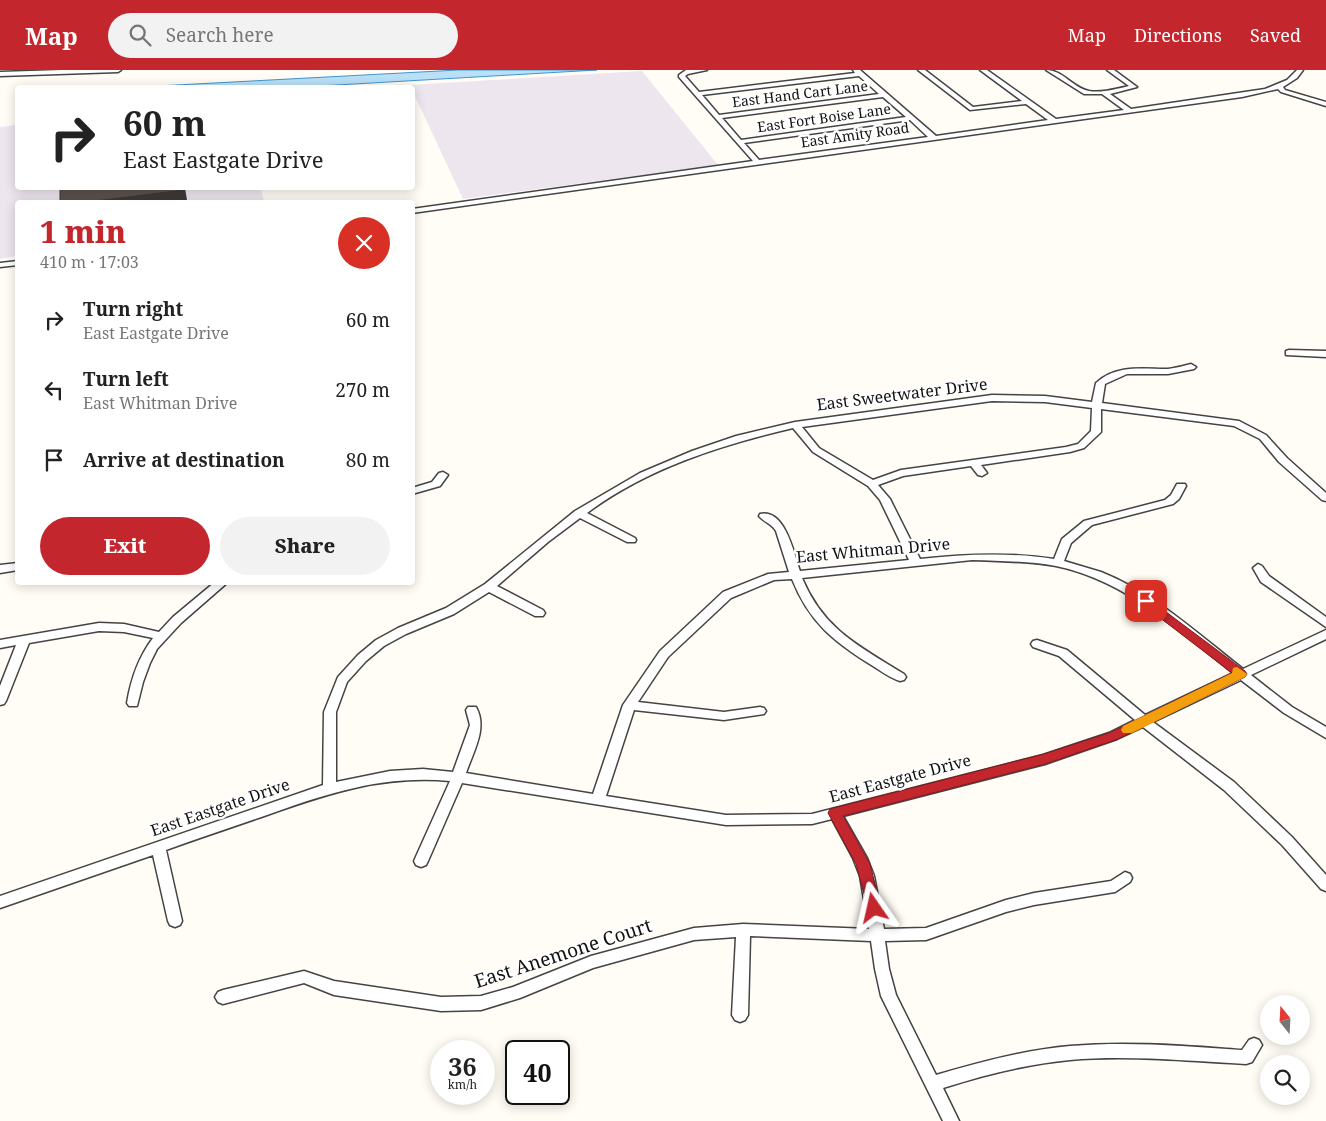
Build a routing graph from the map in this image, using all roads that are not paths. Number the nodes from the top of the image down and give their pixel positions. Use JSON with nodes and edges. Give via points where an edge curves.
{"nodes":[{"id":1,"x":3,"y":70,"type":"edge"},
{"id":2,"x":118,"y":70,"type":"edge"},
{"id":3,"x":704,"y":70,"type":"edge"},
{"id":4,"x":921,"y":70,"type":"edge"},
{"id":5,"x":984,"y":70,"type":"edge"},
{"id":6,"x":1049,"y":70,"type":"edge"},
{"id":7,"x":1110,"y":70,"type":"edge"},
{"id":8,"x":83,"y":71,"type":"edge"},
{"id":9,"x":858,"y":72,"type":"edge"},
{"id":10,"x":1299,"y":72,"type":"edge"},
{"id":11,"x":0,"y":74,"type":"edge"},
{"id":12,"x":1279,"y":87,"type":"junction"},
{"id":13,"x":1104,"y":93,"type":"junction"},
{"id":14,"x":698,"y":94,"type":"junction"},
{"id":15,"x":885,"y":95,"type":"junction"},
{"id":16,"x":1028,"y":102,"type":"junction"},
{"id":17,"x":1326,"y":102,"type":"edge"},
{"id":18,"x":1130,"y":111,"type":"junction"},
{"id":19,"x":718,"y":117,"type":"junction"},
{"id":20,"x":912,"y":118,"type":"junction"},
{"id":21,"x":1054,"y":121,"type":"junction"},
{"id":22,"x":934,"y":138,"type":"junction"},
{"id":23,"x":739,"y":142,"type":"junction"},
{"id":24,"x":757,"y":162,"type":"junction"},
{"id":25,"x":415,"y":210,"type":"edge"},
{"id":26,"x":15,"y":263,"type":"edge"},
{"id":27,"x":0,"y":265,"type":"edge"},
{"id":28,"x":1290,"y":353,"type":"dead end"},
{"id":29,"x":1326,"y":354,"type":"edge"},
{"id":30,"x":1191,"y":367,"type":"dead end"},
{"id":31,"x":1096,"y":406,"type":"junction"},
{"id":32,"x":795,"y":424,"type":"junction"},
{"id":33,"x":973,"y":462,"type":"junction"},
{"id":34,"x":982,"y":473,"type":"dead end"},
{"id":35,"x":443,"y":475,"type":"dead end"},
{"id":36,"x":872,"y":484,"type":"junction"},
{"id":37,"x":1181,"y":486,"type":"dead end"},
{"id":38,"x":415,"y":490,"type":"edge"},
{"id":39,"x":1326,"y":498,"type":"edge"},
{"id":40,"x":580,"y":513,"type":"junction"},
{"id":41,"x":764,"y":516,"type":"dead end"},
{"id":42,"x":631,"y":540,"type":"dead end"},
{"id":43,"x":916,"y":562,"type":"junction"},
{"id":44,"x":1058,"y":563,"type":"junction"},
{"id":45,"x":15,"y":566,"type":"edge"},
{"id":46,"x":1258,"y":568,"type":"dead end"},
{"id":47,"x":0,"y":569,"type":"edge"},
{"id":48,"x":796,"y":574,"type":"junction"},
{"id":49,"x":220,"y":585,"type":"edge"},
{"id":50,"x":489,"y":587,"type":"junction"},
{"id":51,"x":539,"y":613,"type":"dead end"},
{"id":52,"x":1326,"y":623,"type":"edge"},
{"id":53,"x":1326,"y":634,"type":"edge"},
{"id":54,"x":160,"y":636,"type":"junction"},
{"id":55,"x":24,"y":640,"type":"junction"},
{"id":56,"x":0,"y":644,"type":"edge"},
{"id":57,"x":1037,"y":644,"type":"dead end"},
{"id":58,"x":1241,"y":674,"type":"junction"},
{"id":59,"x":900,"y":677,"type":"dead end"},
{"id":60,"x":0,"y":701,"type":"edge"},
{"id":61,"x":133,"y":703,"type":"dead end"},
{"id":62,"x":629,"y":705,"type":"junction"},
{"id":63,"x":472,"y":710,"type":"dead end"},
{"id":64,"x":760,"y":711,"type":"dead end"},
{"id":65,"x":1145,"y":722,"type":"junction"},
{"id":66,"x":1326,"y":733,"type":"edge"},
{"id":67,"x":458,"y":777,"type":"junction"},
{"id":68,"x":329,"y":788,"type":"junction"},
{"id":69,"x":598,"y":800,"type":"junction"},
{"id":70,"x":835,"y":813,"type":"junction"},
{"id":71,"x":158,"y":847,"type":"junction"},
{"id":72,"x":421,"y":861,"type":"dead end"},
{"id":73,"x":1125,"y":878,"type":"dead end"},
{"id":74,"x":1326,"y":885,"type":"edge"},
{"id":75,"x":0,"y":902,"type":"edge"},
{"id":76,"x":175,"y":921,"type":"dead end"},
{"id":77,"x":743,"y":930,"type":"junction"},
{"id":78,"x":877,"y":935,"type":"junction"},
{"id":79,"x":223,"y":997,"type":"dead end"},
{"id":80,"x":740,"y":1015,"type":"dead end"},
{"id":81,"x":1254,"y":1045,"type":"dead end"},
{"id":82,"x":932,"y":1084,"type":"junction"},
{"id":83,"x":951,"y":1121,"type":"edge"}],
"edges":[{"from":1,"to":11,"type":"street"},
{"from":2,"to":8,"type":"street"},
{"from":3,"to":14,"type":"street","via":[[681,76]]},
{"from":4,"to":16,"type":"street","via":[[972,108]]},
{"from":5,"to":16,"type":"street"},
{"from":6,"to":13,"type":"street","via":[[1086,93]]},
{"from":7,"to":13,"type":"street","via":[[1134,87]]},
{"from":8,"to":11,"type":"street"},
{"from":9,"to":14,"type":"street"},
{"from":9,"to":15,"type":"street"},
{"from":10,"to":12,"type":"street","name":"East Amity Road"},
{"from":12,"to":17,"type":"street","via":[[1283,91]]},
{"from":12,"to":18,"type":"street","name":"East Amity Road"},
{"from":13,"to":18,"type":"street"},
{"from":14,"to":19,"type":"street"},
{"from":15,"to":19,"type":"street","name":"East Hand Cart Lane"},
{"from":15,"to":20,"type":"street"},
{"from":16,"to":21,"type":"street"},
{"from":18,"to":21,"type":"street","name":"East Amity Road"},
{"from":19,"to":23,"type":"street"},
{"from":20,"to":22,"type":"street"},
{"from":20,"to":23,"type":"street","name":"East Fort Boise Lane"},
{"from":21,"to":22,"type":"street","name":"East Amity Road"},
{"from":22,"to":24,"type":"street","name":"East Amity Road"},
{"from":23,"to":24,"type":"street"},
{"from":24,"to":25,"type":"street","name":"East Amity Road"},
{"from":26,"to":27,"type":"street"},
{"from":28,"to":29,"type":"street"},
{"from":30,"to":31,"type":"street","via":[[1181,371],[1115,373],[1101,383]]},
{"from":31,"to":32,"type":"street","name":"East Sweetwater Drive","via":[[1045,399],[992,398]]},
{"from":31,"to":33,"type":"street","via":[[1096,432],[1082,446]]},
{"from":31,"to":39,"type":"street","name":"East Sweetwater Drive","via":[[1225,420],[1246,427],[1263,437],[1283,460]]},
{"from":32,"to":36,"type":"street","via":[[816,450]]},
{"from":32,"to":40,"type":"street","name":"East Sweetwater Drive","via":[[695,453],[644,475]]},
{"from":33,"to":34,"type":"street"},
{"from":33,"to":36,"type":"street","via":[[901,473]]},
{"from":35,"to":38,"type":"street","via":[[436,484]]},
{"from":36,"to":43,"type":"street","via":[[885,499]]},
{"from":37,"to":44,"type":"street","via":[[1168,502],[1108,516],[1082,527],[1066,541]]},
{"from":40,"to":42,"type":"street"},
{"from":40,"to":50,"type":"street","name":"East Sweetwater Drive"},
{"from":41,"to":48,"type":"street","via":[[781,530]]},
{"from":43,"to":44,"type":"street","name":"East Whitman Drive","via":[[988,556]]},
{"from":43,"to":48,"type":"street","name":"East Whitman Drive"},
{"from":44,"to":58,"type":"street","name":"East Whitman Drive","via":[[1097,575],[1132,592]]},
{"from":45,"to":47,"type":"street"},
{"from":46,"to":52,"type":"street","via":[[1265,579]]},
{"from":48,"to":59,"type":"street","via":[[820,620]]},
{"from":48,"to":62,"type":"street","name":"East Whitman Drive","via":[[772,577],[727,596],[664,654]]},
{"from":49,"to":54,"type":"street"},
{"from":50,"to":51,"type":"street"},
{"from":50,"to":68,"type":"street","name":"East Sweetwater Drive","via":[[450,611],[380,644],[342,680],[330,712]]},
{"from":53,"to":58,"type":"street","name":"East Eastgate Drive"},
{"from":54,"to":55,"type":"street","via":[[124,628],[100,627]]},
{"from":54,"to":61,"type":"street","via":[[146,656],[136,681]]},
{"from":55,"to":56,"type":"street"},
{"from":55,"to":60,"type":"street"},
{"from":57,"to":65,"type":"street","via":[[1063,653]]},
{"from":58,"to":65,"type":"street","name":"East Eastgate Drive"},
{"from":58,"to":66,"type":"street","name":"East Whitman Drive","via":[[1288,710]]},
{"from":62,"to":64,"type":"street","via":[[724,716]]},
{"from":62,"to":69,"type":"street","name":"East Whitman Drive"},
{"from":63,"to":67,"type":"street","via":[[476,725]]},
{"from":65,"to":70,"type":"street","name":"East Eastgate Drive","via":[[1045,759]]},
{"from":65,"to":74,"type":"street","via":[[1198,761],[1260,814]]},
{"from":67,"to":68,"type":"street","name":"East Eastgate Drive","via":[[390,776]]},
{"from":67,"to":69,"type":"street","name":"East Eastgate Drive"},
{"from":67,"to":72,"type":"street"},
{"from":68,"to":71,"type":"street","name":"East Eastgate Drive"},
{"from":69,"to":70,"type":"street","name":"East Eastgate Drive","via":[[726,820],[812,819]]},
{"from":70,"to":78,"type":"street","via":[[863,864],[870,886]]},
{"from":71,"to":75,"type":"street","name":"East Eastgate Drive"},
{"from":71,"to":76,"type":"street"},
{"from":73,"to":78,"type":"street","name":"East Anemone Court","via":[[1115,886],[1006,906],[926,934]]},
{"from":77,"to":78,"type":"street","name":"East Anemone Court"},
{"from":77,"to":79,"type":"street","name":"East Anemone Court","via":[[694,934],[591,962],[515,993],[481,1003],[441,1004],[334,988],[304,978]]},
{"from":77,"to":80,"type":"street"},
{"from":78,"to":82,"type":"street","via":[[882,977],[889,996]]},
{"from":81,"to":82,"type":"street","via":[[1246,1057],[1105,1051],[1069,1053],[1000,1064]]},
{"from":82,"to":83,"type":"street"}]}
